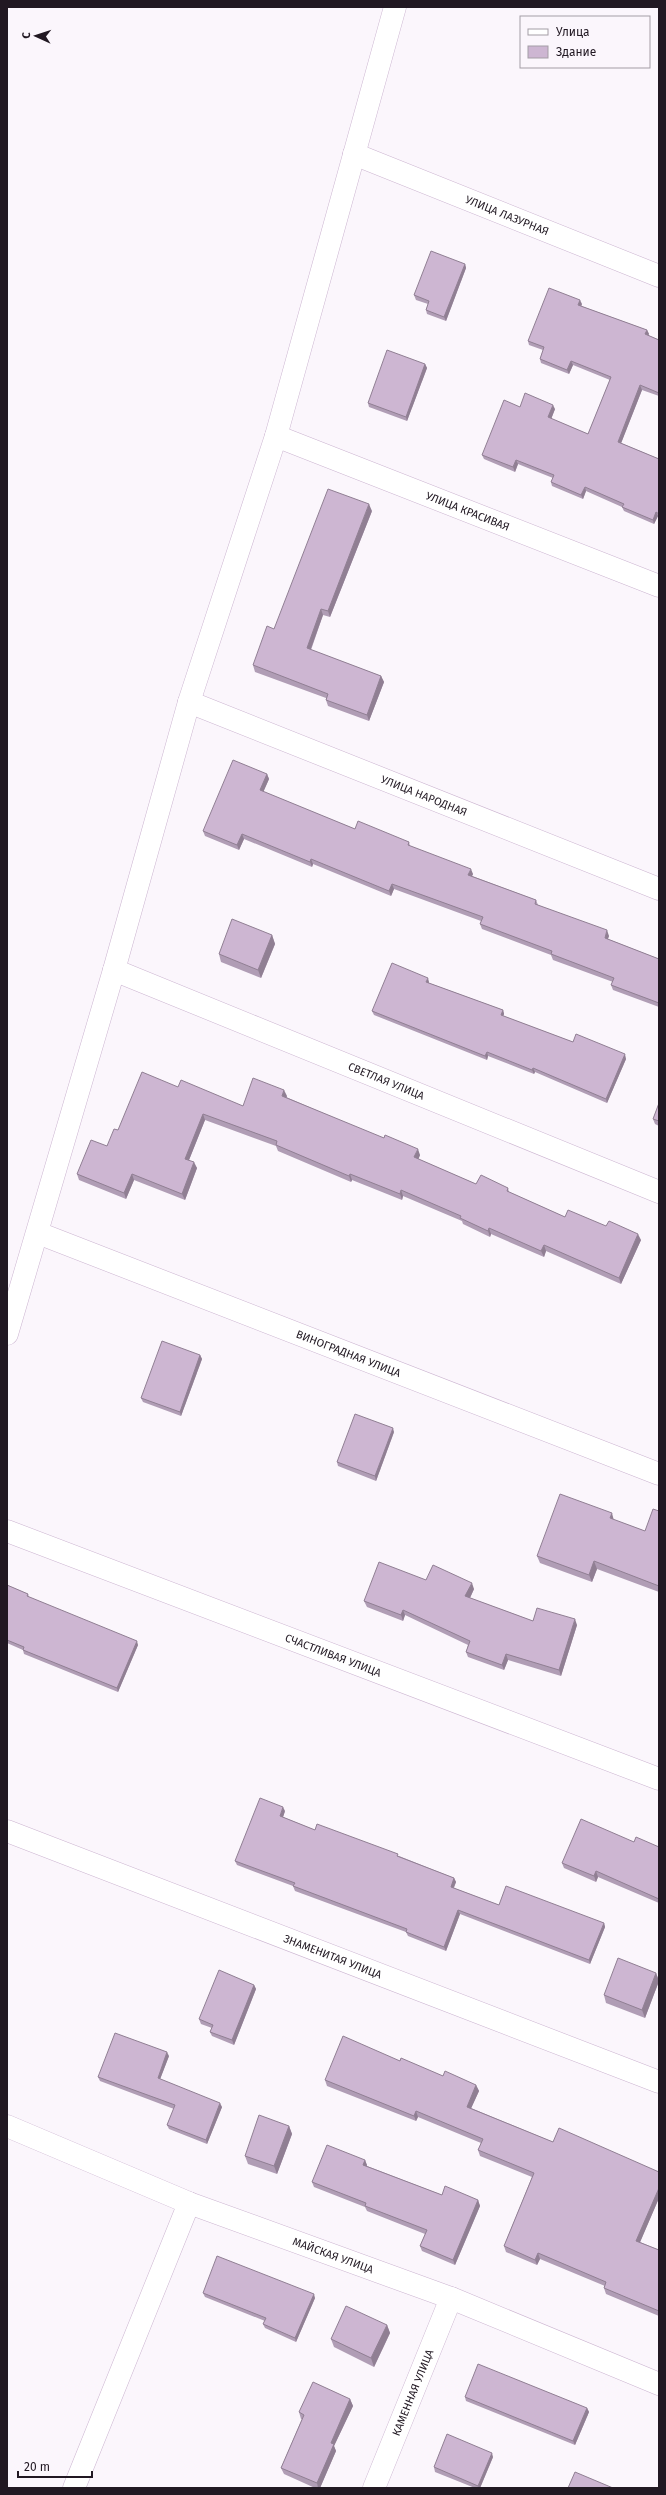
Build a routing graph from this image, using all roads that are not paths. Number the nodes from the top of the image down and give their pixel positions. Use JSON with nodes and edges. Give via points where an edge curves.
{"nodes":[{"id":1,"x":395,"y":7,"type":"edge"},
{"id":2,"x":354,"y":154,"type":"junction"},
{"id":3,"x":659,"y":276,"type":"edge"},
{"id":4,"x":276,"y":436,"type":"junction"},
{"id":5,"x":659,"y":586,"type":"edge"},
{"id":6,"x":189,"y":702,"type":"junction"},
{"id":7,"x":659,"y":889,"type":"edge"},
{"id":8,"x":114,"y":970,"type":"junction"},
{"id":9,"x":659,"y":1192,"type":"edge"},
{"id":10,"x":38,"y":1233,"type":"junction"},
{"id":11,"x":7,"y":1334,"type":"edge"},
{"id":12,"x":659,"y":1474,"type":"edge"},
{"id":13,"x":7,"y":1532,"type":"edge"},
{"id":14,"x":659,"y":1779,"type":"edge"},
{"id":15,"x":7,"y":1831,"type":"edge"},
{"id":16,"x":659,"y":2082,"type":"edge"},
{"id":17,"x":7,"y":2126,"type":"edge"},
{"id":18,"x":189,"y":2203,"type":"junction"},
{"id":19,"x":451,"y":2298,"type":"junction"},
{"id":20,"x":659,"y":2384,"type":"edge"},
{"id":21,"x":74,"y":2488,"type":"edge"},
{"id":22,"x":374,"y":2488,"type":"edge"}],
"edges":[{"from":1,"to":2,"type":"street"},
{"from":2,"to":3,"type":"street","name":"УЛИЦА ЛАЗУРНАЯ"},
{"from":2,"to":4,"type":"street"},
{"from":4,"to":5,"type":"street","name":"УЛИЦА КРАСИВАЯ"},
{"from":4,"to":6,"type":"street"},
{"from":6,"to":7,"type":"street","name":"УЛИЦА НАРОДНАЯ"},
{"from":6,"to":8,"type":"street"},
{"from":8,"to":9,"type":"street","name":"СВЕТЛАЯ УЛИЦА"},
{"from":8,"to":10,"type":"street"},
{"from":10,"to":11,"type":"street"},
{"from":10,"to":12,"type":"street","name":"ВИНОГРАДНАЯ УЛИЦА"},
{"from":13,"to":14,"type":"street","name":"СЧАСТЛИВАЯ УЛИЦА"},
{"from":15,"to":16,"type":"street","name":"ЗНАМЕНИТАЯ УЛИЦА"},
{"from":17,"to":18,"type":"street","name":"МАЙСКАЯ УЛИЦА"},
{"from":18,"to":19,"type":"street","name":"МАЙСКАЯ УЛИЦА"},
{"from":18,"to":21,"type":"street"},
{"from":19,"to":20,"type":"street","name":"МАЙСКАЯ УЛИЦА"},
{"from":19,"to":22,"type":"street","name":"КАМЕННАЯ УЛИЦА"}]}
